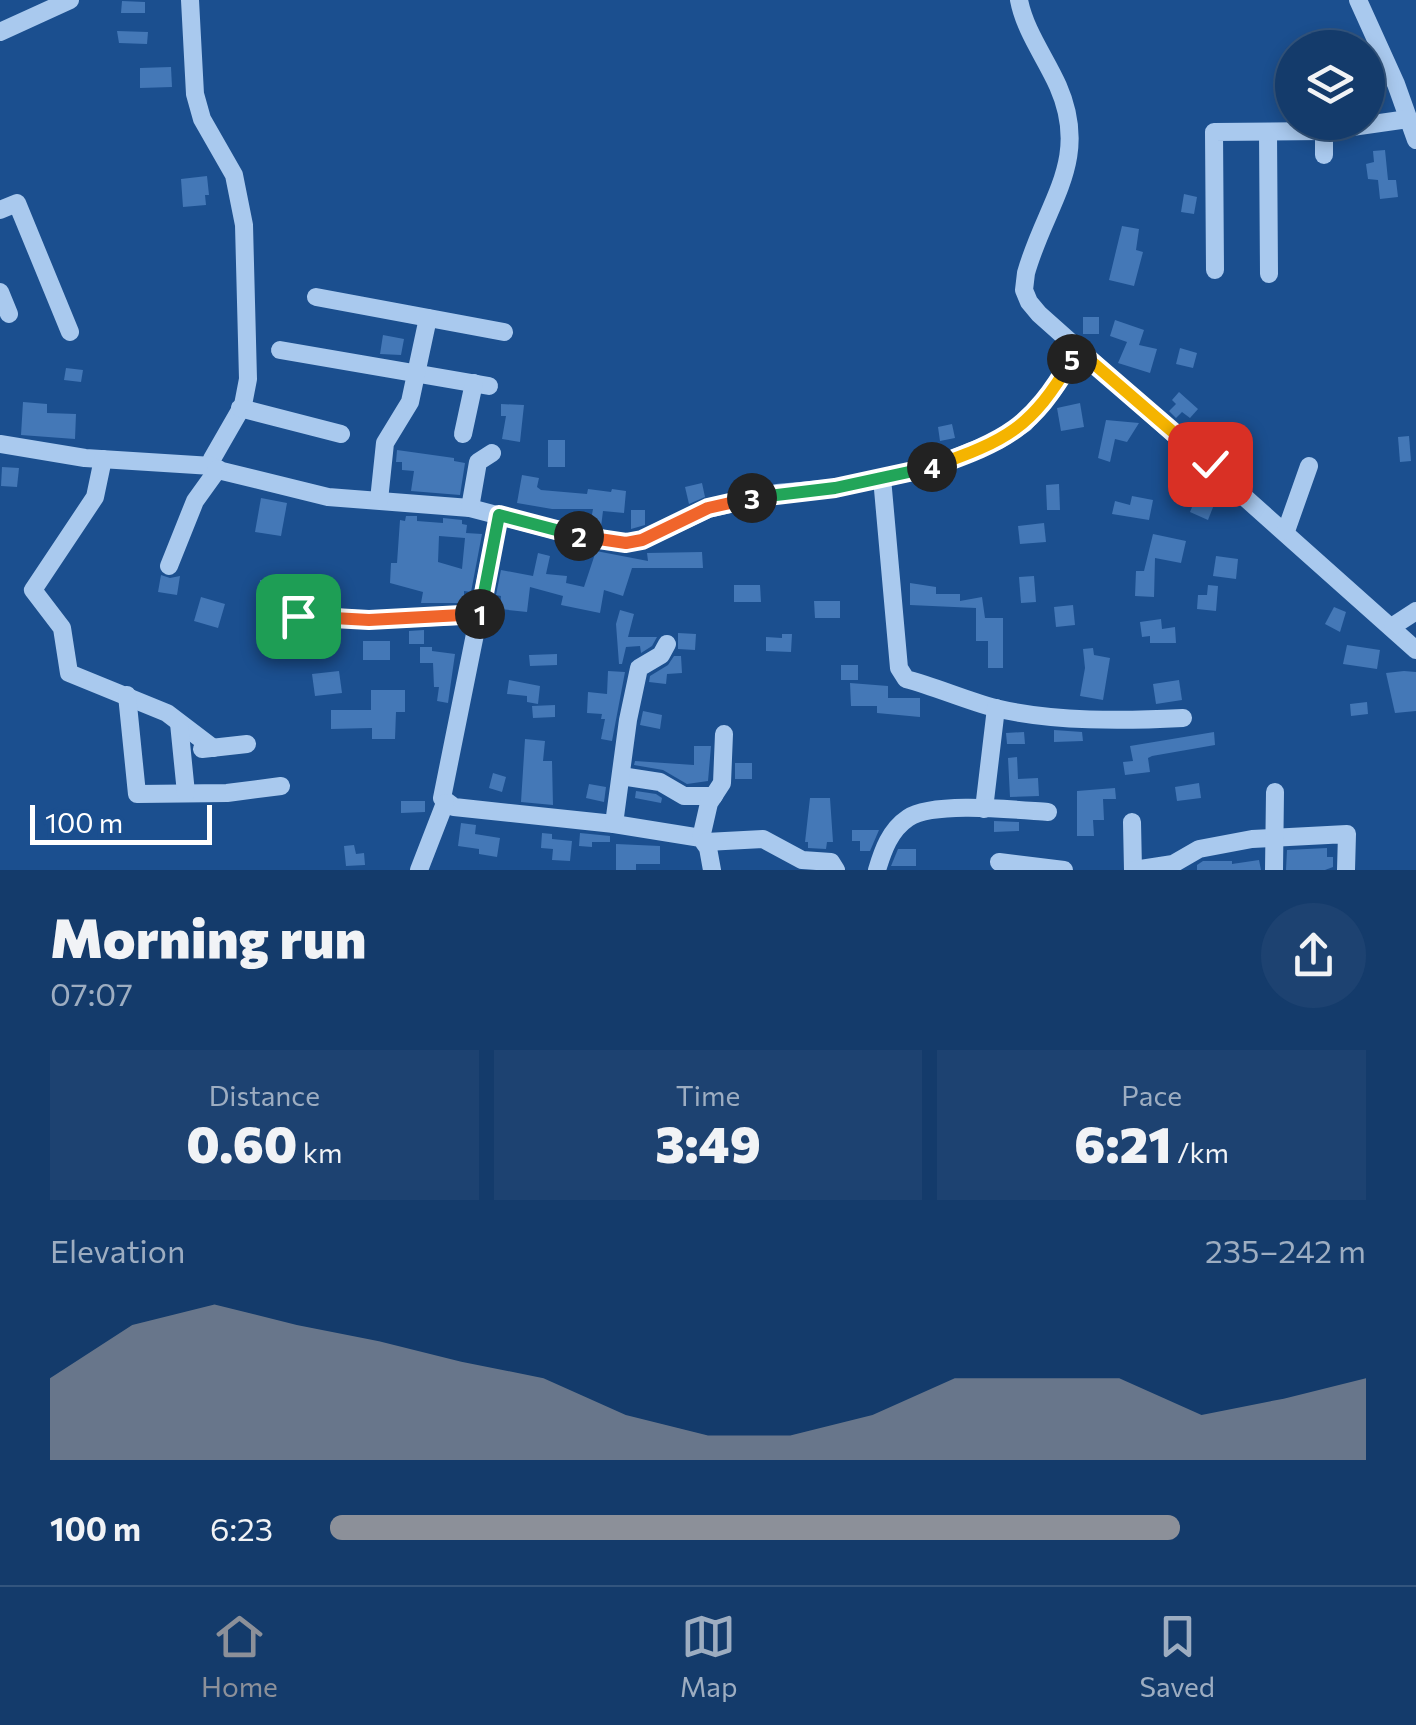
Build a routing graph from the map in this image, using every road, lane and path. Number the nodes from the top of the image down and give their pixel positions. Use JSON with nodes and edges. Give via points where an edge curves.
{"nodes":[{"id":1,"x":70,"y":0,"type":"edge"},
{"id":2,"x":190,"y":0,"type":"edge"},
{"id":3,"x":1019,"y":0,"type":"edge"},
{"id":4,"x":1358,"y":0,"type":"edge"},
{"id":5,"x":0,"y":32,"type":"edge"},
{"id":6,"x":1408,"y":119,"type":"junction"},
{"id":7,"x":1385,"y":122,"type":"edge"},
{"id":8,"x":1268,"y":132,"type":"junction"},
{"id":9,"x":1275,"y":132,"type":"edge"},
{"id":10,"x":1324,"y":140,"type":"edge"},
{"id":11,"x":1416,"y":140,"type":"edge"},
{"id":12,"x":1324,"y":155,"type":"dead end"},
{"id":13,"x":0,"y":210,"type":"edge"},
{"id":14,"x":1215,"y":270,"type":"dead end"},
{"id":15,"x":1270,"y":274,"type":"dead end"},
{"id":16,"x":0,"y":292,"type":"edge"},
{"id":17,"x":316,"y":297,"type":"dead end"},
{"id":18,"x":9,"y":314,"type":"dead end"},
{"id":19,"x":428,"y":318,"type":"junction"},
{"id":20,"x":70,"y":332,"type":"dead end"},
{"id":21,"x":504,"y":332,"type":"dead end"},
{"id":22,"x":280,"y":350,"type":"dead end"},
{"id":23,"x":1078,"y":350,"type":"junction"},
{"id":24,"x":418,"y":374,"type":"junction"},
{"id":25,"x":240,"y":408,"type":"junction"},
{"id":26,"x":340,"y":434,"type":"dead end"},
{"id":27,"x":463,"y":434,"type":"dead end"},
{"id":28,"x":0,"y":444,"type":"edge"},
{"id":29,"x":492,"y":454,"type":"dead end"},
{"id":30,"x":103,"y":459,"type":"junction"},
{"id":31,"x":1309,"y":466,"type":"dead end"},
{"id":32,"x":215,"y":467,"type":"junction"},
{"id":33,"x":882,"y":478,"type":"junction"},
{"id":34,"x":379,"y":500,"type":"junction"},
{"id":35,"x":470,"y":508,"type":"junction"},
{"id":36,"x":499,"y":515,"type":"junction"},
{"id":37,"x":1286,"y":531,"type":"junction"},
{"id":38,"x":169,"y":566,"type":"dead end"},
{"id":39,"x":268,"y":612,"type":"dead end"},
{"id":40,"x":480,"y":615,"type":"junction"},
{"id":41,"x":1407,"y":622,"type":"edge"},
{"id":42,"x":667,"y":644,"type":"dead end"},
{"id":43,"x":1416,"y":650,"type":"edge"},
{"id":44,"x":126,"y":694,"type":"junction"},
{"id":45,"x":996,"y":708,"type":"junction"},
{"id":46,"x":1183,"y":718,"type":"dead end"},
{"id":47,"x":179,"y":723,"type":"junction"},
{"id":48,"x":724,"y":734,"type":"dead end"},
{"id":49,"x":247,"y":744,"type":"dead end"},
{"id":50,"x":213,"y":748,"type":"junction"},
{"id":51,"x":182,"y":751,"type":"junction"},
{"id":52,"x":621,"y":776,"type":"junction"},
{"id":53,"x":281,"y":786,"type":"dead end"},
{"id":54,"x":1275,"y":792,"type":"dead end"},
{"id":55,"x":186,"y":793,"type":"junction"},
{"id":56,"x":714,"y":796,"type":"junction"},
{"id":57,"x":445,"y":803,"type":"junction"},
{"id":58,"x":984,"y":809,"type":"junction"},
{"id":59,"x":1048,"y":812,"type":"dead end"},
{"id":60,"x":1132,"y":822,"type":"dead end"},
{"id":61,"x":614,"y":824,"type":"junction"},
{"id":62,"x":1274,"y":837,"type":"junction"},
{"id":63,"x":704,"y":840,"type":"junction"},
{"id":64,"x":1200,"y":849,"type":"junction"},
{"id":65,"x":999,"y":862,"type":"dead end"},
{"id":66,"x":419,"y":870,"type":"edge"},
{"id":67,"x":712,"y":870,"type":"edge"},
{"id":68,"x":836,"y":870,"type":"edge"},
{"id":69,"x":877,"y":870,"type":"edge"},
{"id":70,"x":1064,"y":870,"type":"edge"},
{"id":71,"x":1133,"y":870,"type":"edge"},
{"id":72,"x":1200,"y":870,"type":"edge"},
{"id":73,"x":1274,"y":870,"type":"edge"},
{"id":74,"x":1346,"y":870,"type":"edge"}],
"edges":[{"from":1,"to":5,"type":"street"},
{"from":2,"to":25,"type":"street","via":[[195,94],[234,175],[244,225],[248,380]]},
{"from":3,"to":23,"type":"street","via":[[1071,126],[1070,156],[1024,290]]},
{"from":4,"to":6,"type":"street"},
{"from":6,"to":7,"type":"street"},
{"from":6,"to":11,"type":"street"},
{"from":8,"to":9,"type":"street"},
{"from":8,"to":14,"type":"street","via":[[1214,132]]},
{"from":8,"to":15,"type":"street"},
{"from":10,"to":12,"type":"street"},
{"from":13,"to":20,"type":"street","via":[[17,203]]},
{"from":16,"to":18,"type":"street"},
{"from":17,"to":19,"type":"street"},
{"from":19,"to":21,"type":"street"},
{"from":19,"to":24,"type":"street"},
{"from":22,"to":24,"type":"street"},
{"from":23,"to":33,"type":"street","via":[[1025,424],[960,457]]},
{"from":23,"to":37,"type":"street"},
{"from":24,"to":27,"type":"street","via":[[481,385]]},
{"from":24,"to":34,"type":"street","via":[[406,412],[385,443]]},
{"from":25,"to":26,"type":"street"},
{"from":25,"to":32,"type":"street","via":[[212,456]]},
{"from":28,"to":30,"type":"street"},
{"from":29,"to":35,"type":"street","via":[[478,462]]},
{"from":30,"to":32,"type":"street"},
{"from":30,"to":44,"type":"street","via":[[95,497],[33,590],[62,628],[69,673]]},
{"from":31,"to":37,"type":"street"},
{"from":32,"to":34,"type":"street","via":[[305,493]]},
{"from":32,"to":38,"type":"street"},
{"from":33,"to":36,"type":"street","via":[[708,508],[626,543]]},
{"from":33,"to":45,"type":"street","via":[[899,668],[906,679]]},
{"from":34,"to":35,"type":"street"},
{"from":35,"to":36,"type":"street"},
{"from":36,"to":40,"type":"street"},
{"from":37,"to":41,"type":"street"},
{"from":39,"to":40,"type":"street","via":[[369,620]]},
{"from":40,"to":57,"type":"street","via":[[441,793]]},
{"from":41,"to":43,"type":"street"},
{"from":42,"to":52,"type":"street","via":[[639,668]]},
{"from":44,"to":47,"type":"street"},
{"from":44,"to":55,"type":"street","via":[[136,794]]},
{"from":45,"to":46,"type":"street","via":[[1126,721]]},
{"from":45,"to":58,"type":"street"},
{"from":47,"to":50,"type":"street"},
{"from":47,"to":51,"type":"street"},
{"from":48,"to":56,"type":"street","via":[[722,783]]},
{"from":49,"to":50,"type":"street"},
{"from":50,"to":51,"type":"street"},
{"from":51,"to":55,"type":"street"},
{"from":52,"to":56,"type":"street","via":[[660,782],[684,796]]},
{"from":52,"to":61,"type":"street"},
{"from":53,"to":55,"type":"street"},
{"from":54,"to":62,"type":"street"},
{"from":56,"to":63,"type":"street"},
{"from":57,"to":61,"type":"street"},
{"from":57,"to":66,"type":"street"},
{"from":58,"to":59,"type":"street"},
{"from":58,"to":69,"type":"street","via":[[911,815],[894,830]]},
{"from":60,"to":71,"type":"street"},
{"from":61,"to":63,"type":"street"},
{"from":62,"to":64,"type":"street"},
{"from":62,"to":73,"type":"street"},
{"from":62,"to":74,"type":"street","via":[[1347,834]]},
{"from":63,"to":67,"type":"street"},
{"from":63,"to":68,"type":"street","via":[[763,839],[802,860],[832,862]]},
{"from":64,"to":71,"type":"street","via":[[1173,864]]},
{"from":64,"to":72,"type":"street"},
{"from":65,"to":70,"type":"street"}]}
